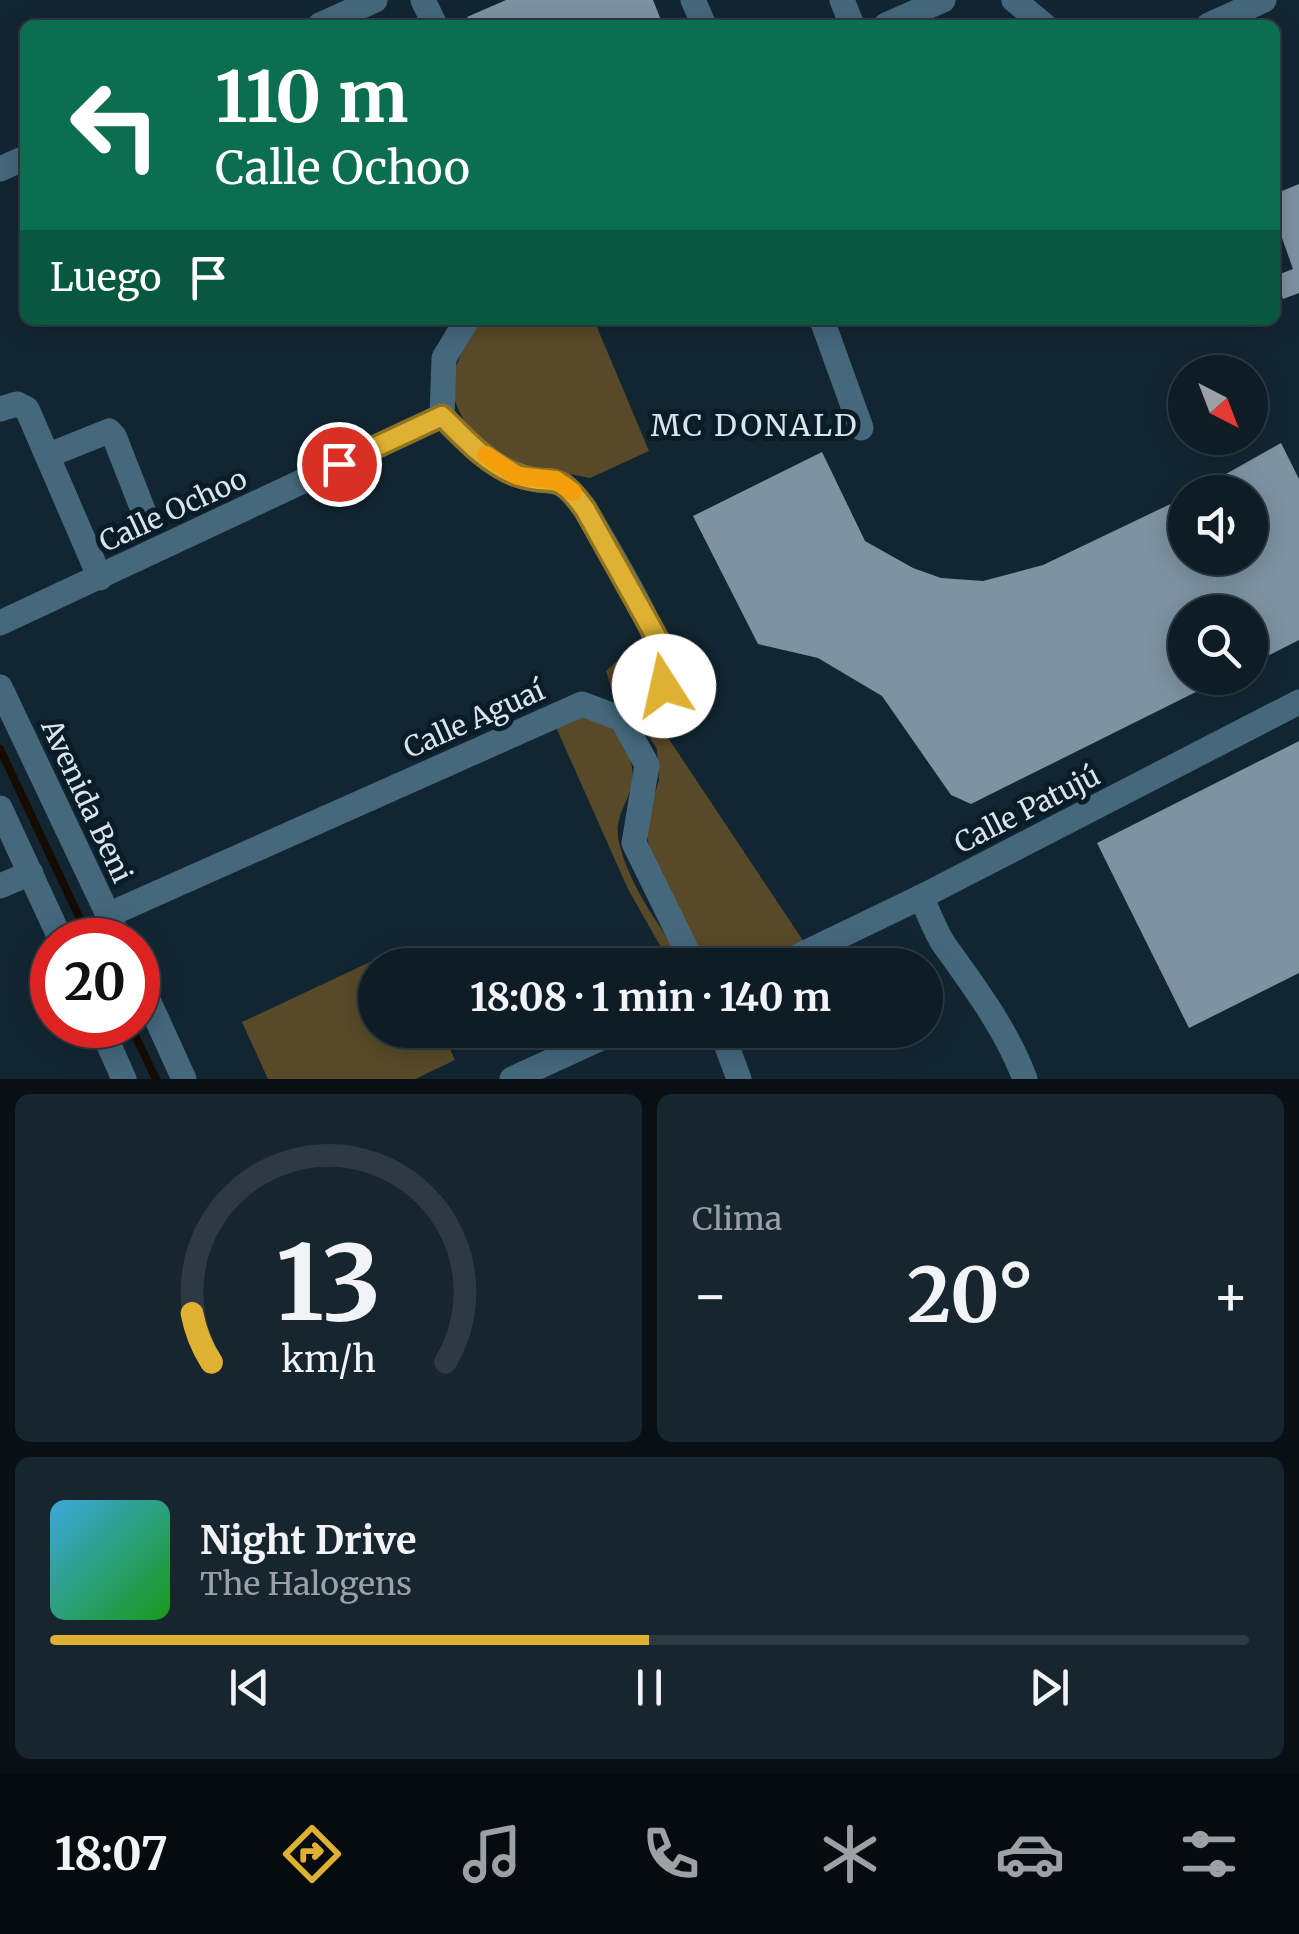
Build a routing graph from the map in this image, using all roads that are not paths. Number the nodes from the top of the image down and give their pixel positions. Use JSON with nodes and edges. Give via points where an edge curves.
{"nodes":[{"id":1,"x":375,"y":0,"type":"edge"},
{"id":2,"x":943,"y":0,"type":"edge"},
{"id":3,"x":1014,"y":0,"type":"edge"},
{"id":4,"x":1264,"y":0,"type":"edge"},
{"id":5,"x":331,"y":20,"type":"edge"},
{"id":6,"x":897,"y":20,"type":"edge"},
{"id":7,"x":1038,"y":20,"type":"edge"},
{"id":8,"x":1220,"y":20,"type":"edge"},
{"id":9,"x":464,"y":325,"type":"edge"},
{"id":10,"x":824,"y":325,"type":"edge"},
{"id":11,"x":0,"y":409,"type":"edge"},
{"id":12,"x":442,"y":416,"type":"junction"},
{"id":13,"x":861,"y":428,"type":"dead end"},
{"id":14,"x":49,"y":455,"type":"junction"},
{"id":15,"x":147,"y":520,"type":"dead end"},
{"id":16,"x":100,"y":578,"type":"junction"},
{"id":17,"x":0,"y":623,"type":"edge"},
{"id":18,"x":0,"y":687,"type":"edge"},
{"id":19,"x":1299,"y":702,"type":"edge"},
{"id":20,"x":622,"y":719,"type":"junction"},
{"id":21,"x":0,"y":808,"type":"edge"},
{"id":22,"x":30,"y":872,"type":"junction"},
{"id":23,"x":0,"y":886,"type":"edge"},
{"id":24,"x":921,"y":897,"type":"junction"},
{"id":25,"x":108,"y":915,"type":"junction"},
{"id":26,"x":51,"y":918,"type":"edge"},
{"id":27,"x":109,"y":918,"type":"edge"},
{"id":28,"x":686,"y":948,"type":"edge"},
{"id":29,"x":815,"y":948,"type":"edge"},
{"id":30,"x":160,"y":1026,"type":"edge"},
{"id":31,"x":110,"y":1048,"type":"edge"},
{"id":32,"x":580,"y":1048,"type":"edge"},
{"id":33,"x":728,"y":1048,"type":"edge"},
{"id":34,"x":124,"y":1079,"type":"edge"},
{"id":35,"x":184,"y":1079,"type":"edge"},
{"id":36,"x":512,"y":1079,"type":"edge"},
{"id":37,"x":739,"y":1079,"type":"edge"},
{"id":38,"x":1026,"y":1079,"type":"edge"}],
"edges":[{"from":1,"to":5,"type":"street"},
{"from":2,"to":6,"type":"street"},
{"from":3,"to":7,"type":"street"},
{"from":4,"to":8,"type":"street"},
{"from":9,"to":12,"type":"street","via":[[444,358]]},
{"from":10,"to":13,"type":"street"},
{"from":11,"to":14,"type":"street","via":[[27,409]]},
{"from":12,"to":16,"type":"street","name":"Calle Ochoo"},
{"from":12,"to":20,"type":"street","via":[[518,476],[556,480],[585,509],[658,640],[667,669],[664,686],[650,702]]},
{"from":14,"to":15,"type":"street","via":[[109,431]]},
{"from":14,"to":16,"type":"street"},
{"from":16,"to":17,"type":"street","name":"Calle Ochoo"},
{"from":18,"to":25,"type":"street","name":"Avenida Beni"},
{"from":19,"to":24,"type":"street","name":"Calle Patujú"},
{"from":20,"to":25,"type":"street","name":"Calle Aguaí","via":[[582,704]]},
{"from":20,"to":28,"type":"street","via":[[647,765],[634,842]]},
{"from":21,"to":22,"type":"street"},
{"from":22,"to":23,"type":"street"},
{"from":22,"to":26,"type":"street"},
{"from":24,"to":29,"type":"street","name":"Calle Patujú"},
{"from":24,"to":38,"type":"street","via":[[944,944],[998,1020]]},
{"from":25,"to":27,"type":"street","name":"Avenida Beni"},
{"from":30,"to":35,"type":"street"},
{"from":31,"to":34,"type":"street"},
{"from":32,"to":36,"type":"street"},
{"from":33,"to":37,"type":"street"}]}
